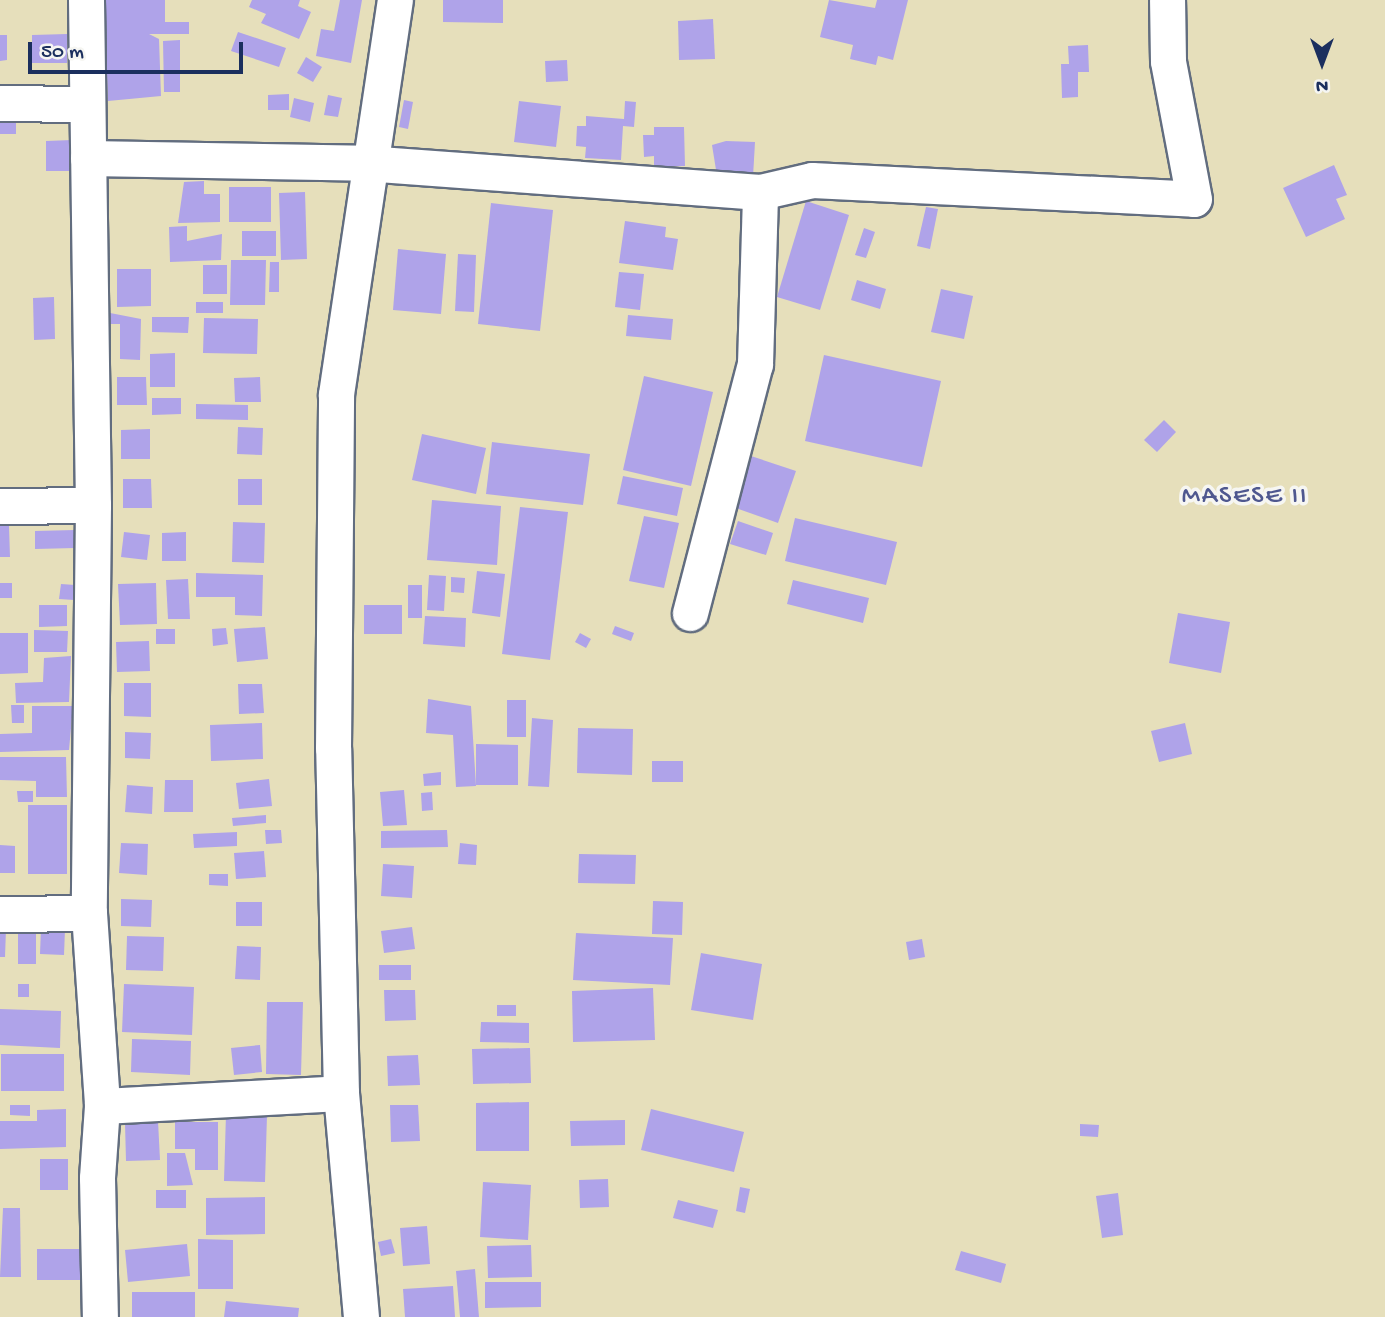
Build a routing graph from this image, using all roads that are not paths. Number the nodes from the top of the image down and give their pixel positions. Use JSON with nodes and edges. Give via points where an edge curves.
{"nodes":[{"id":1,"x":86,"y":0,"type":"edge"},
{"id":2,"x":394,"y":0,"type":"edge"},
{"id":3,"x":1167,"y":0,"type":"edge"},
{"id":4,"x":0,"y":103,"type":"edge"},
{"id":5,"x":87,"y":104,"type":"junction"},
{"id":6,"x":88,"y":158,"type":"junction"},
{"id":7,"x":365,"y":163,"type":"junction"},
{"id":8,"x":760,"y":192,"type":"junction"},
{"id":9,"x":93,"y":505,"type":"junction"},
{"id":10,"x":0,"y":506,"type":"edge"},
{"id":11,"x":690,"y":613,"type":"dead end"},
{"id":12,"x":89,"y":913,"type":"junction"},
{"id":13,"x":0,"y":914,"type":"edge"},
{"id":14,"x":341,"y":1093,"type":"junction"},
{"id":15,"x":102,"y":1106,"type":"junction"},
{"id":16,"x":100,"y":1317,"type":"edge"},
{"id":17,"x":361,"y":1317,"type":"edge"}],
"edges":[{"from":1,"to":5,"type":"street"},
{"from":2,"to":7,"type":"street"},
{"from":3,"to":8,"type":"street","via":[[1168,61],[1194,200],[812,180]]},
{"from":4,"to":5,"type":"street"},
{"from":5,"to":6,"type":"street"},
{"from":6,"to":7,"type":"street"},
{"from":6,"to":9,"type":"street"},
{"from":7,"to":8,"type":"street"},
{"from":7,"to":14,"type":"street","via":[[335,394],[333,748]]},
{"from":8,"to":11,"type":"street","via":[[755,364]]},
{"from":9,"to":10,"type":"street"},
{"from":9,"to":12,"type":"street"},
{"from":12,"to":13,"type":"street"},
{"from":12,"to":15,"type":"street"},
{"from":14,"to":15,"type":"street"},
{"from":14,"to":17,"type":"street"},
{"from":15,"to":16,"type":"street","via":[[97,1178]]}]}
